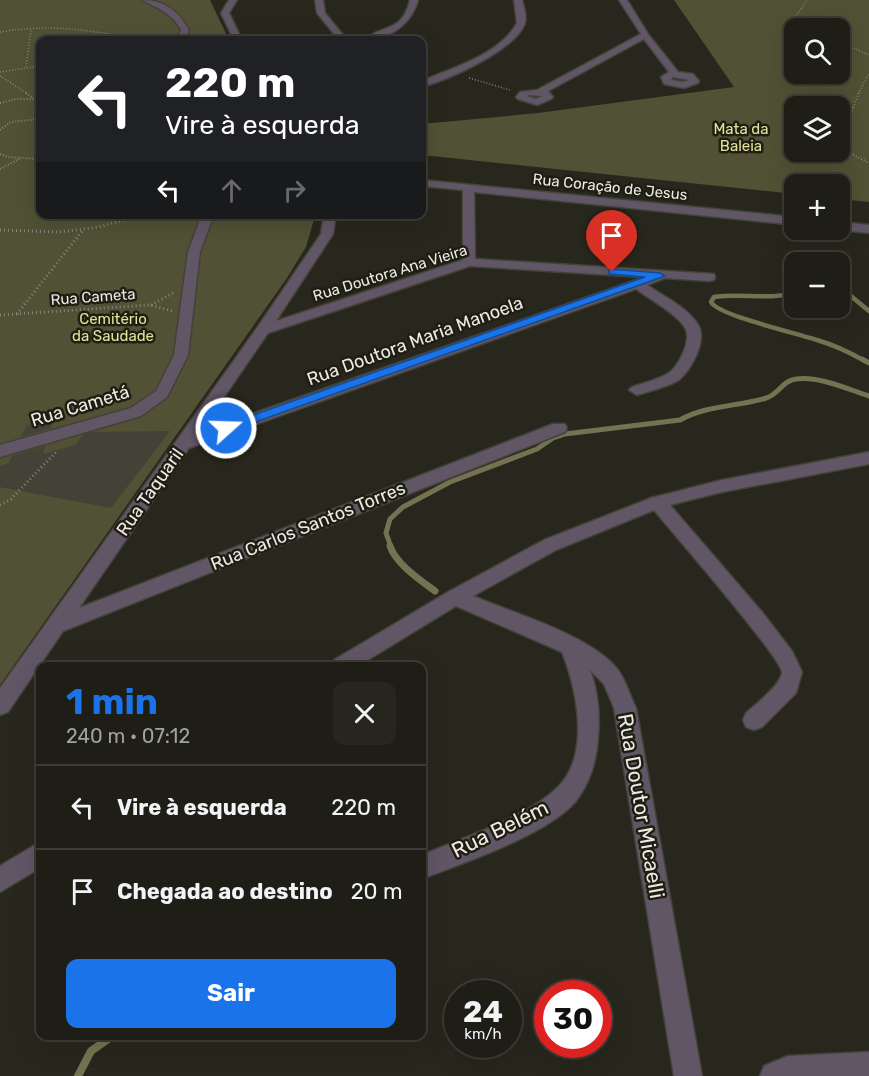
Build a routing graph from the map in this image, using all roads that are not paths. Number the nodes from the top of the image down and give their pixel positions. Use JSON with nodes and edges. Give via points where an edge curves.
{"nodes":[{"id":1,"x":146,"y":0,"type":"edge"},
{"id":2,"x":233,"y":0,"type":"edge"},
{"id":3,"x":319,"y":0,"type":"edge"},
{"id":4,"x":414,"y":0,"type":"edge"},
{"id":5,"x":519,"y":0,"type":"edge"},
{"id":6,"x":623,"y":0,"type":"edge"},
{"id":7,"x":645,"y":35,"type":"junction"},
{"id":8,"x":183,"y":36,"type":"edge"},
{"id":9,"x":236,"y":36,"type":"edge"},
{"id":10,"x":340,"y":36,"type":"edge"},
{"id":11,"x":376,"y":36,"type":"edge"},
{"id":12,"x":675,"y":74,"type":"dead end"},
{"id":13,"x":426,"y":82,"type":"edge"},
{"id":14,"x":523,"y":94,"type":"road end"},
{"id":15,"x":426,"y":183,"type":"edge"},
{"id":16,"x":468,"y":188,"type":"junction"},
{"id":17,"x":206,"y":219,"type":"edge"},
{"id":18,"x":329,"y":219,"type":"edge"},
{"id":19,"x":784,"y":220,"type":"edge"},
{"id":20,"x":850,"y":227,"type":"edge"},
{"id":21,"x":869,"y":229,"type":"edge"},
{"id":22,"x":469,"y":262,"type":"junction"},
{"id":23,"x":660,"y":276,"type":"junction"},
{"id":24,"x":709,"y":278,"type":"dead end"},
{"id":25,"x":636,"y":283,"type":"junction"},
{"id":26,"x":263,"y":330,"type":"junction"},
{"id":27,"x":637,"y":390,"type":"dead end"},
{"id":28,"x":559,"y":428,"type":"dead end"},
{"id":29,"x":183,"y":444,"type":"junction"},
{"id":30,"x":0,"y":451,"type":"edge"},
{"id":31,"x":869,"y":458,"type":"edge"},
{"id":32,"x":657,"y":502,"type":"junction"},
{"id":33,"x":455,"y":597,"type":"junction"},
{"id":34,"x":57,"y":625,"type":"junction"},
{"id":35,"x":570,"y":646,"type":"junction"},
{"id":36,"x":348,"y":662,"type":"edge"},
{"id":37,"x":7,"y":690,"type":"edge"},
{"id":38,"x":0,"y":705,"type":"edge"},
{"id":39,"x":754,"y":720,"type":"dead end"},
{"id":40,"x":36,"y":857,"type":"edge"},
{"id":41,"x":426,"y":865,"type":"edge"},
{"id":42,"x":0,"y":880,"type":"edge"},
{"id":43,"x":869,"y":1066,"type":"edge"},
{"id":44,"x":688,"y":1076,"type":"edge"},
{"id":45,"x":774,"y":1076,"type":"edge"}],
"edges":[{"from":1,"to":8,"type":"street","via":[[177,14],[186,30]]},
{"from":2,"to":9,"type":"street","via":[[225,13]]},
{"from":3,"to":10,"type":"street","via":[[321,13]]},
{"from":4,"to":11,"type":"street","via":[[413,12],[404,22]]},
{"from":5,"to":13,"type":"street","via":[[522,21],[510,39]]},
{"from":6,"to":7,"type":"street"},
{"from":7,"to":12,"type":"street"},
{"from":7,"to":14,"type":"street","via":[[540,92],[547,99],[528,101],[521,97]]},
{"from":15,"to":16,"type":"street","name":"Rua Coração de Jesus"},
{"from":16,"to":19,"type":"street","name":"Rua Coração de Jesus"},
{"from":16,"to":22,"type":"street"},
{"from":17,"to":30,"type":"street","name":"Rua Cametá","via":[[194,252],[181,355],[162,394],[136,412]]},
{"from":18,"to":26,"type":"street","name":"Rua Taquaril","via":[[327,234]]},
{"from":20,"to":21,"type":"street"},
{"from":22,"to":23,"type":"street","name":"Rua Doutora Ana Vieira"},
{"from":22,"to":26,"type":"street","name":"Rua Doutora Ana Vieira"},
{"from":23,"to":24,"type":"street","name":"Rua Doutora Ana Vieira"},
{"from":23,"to":25,"type":"street","name":"Rua Doutora Maria Manoela"},
{"from":25,"to":27,"type":"street","via":[[683,316],[693,329],[687,359],[674,377]]},
{"from":25,"to":29,"type":"street","name":"Rua Doutora Maria Manoela"},
{"from":26,"to":29,"type":"street","name":"Rua Taquaril"},
{"from":28,"to":34,"type":"street","name":"Rua Carlos Santos Torres"},
{"from":29,"to":34,"type":"street","name":"Rua Taquaril"},
{"from":31,"to":32,"type":"street"},
{"from":32,"to":33,"type":"street","via":[[550,545]]},
{"from":32,"to":39,"type":"street","via":[[761,626],[792,672],[789,686]]},
{"from":33,"to":35,"type":"street","name":"Rua Doutor Micaelli"},
{"from":33,"to":36,"type":"street"},
{"from":34,"to":37,"type":"street","name":"Rua Taquaril"},
{"from":35,"to":41,"type":"street","name":"Rua Belém","via":[[585,688],[589,728],[584,764],[567,794],[531,819]]},
{"from":35,"to":44,"type":"street","name":"Rua Doutor Micaelli","via":[[610,675],[625,708]]},
{"from":37,"to":38,"type":"street","name":"Rua Taquaril"},
{"from":40,"to":42,"type":"street"},
{"from":43,"to":45,"type":"street","via":[[788,1070]]}]}
